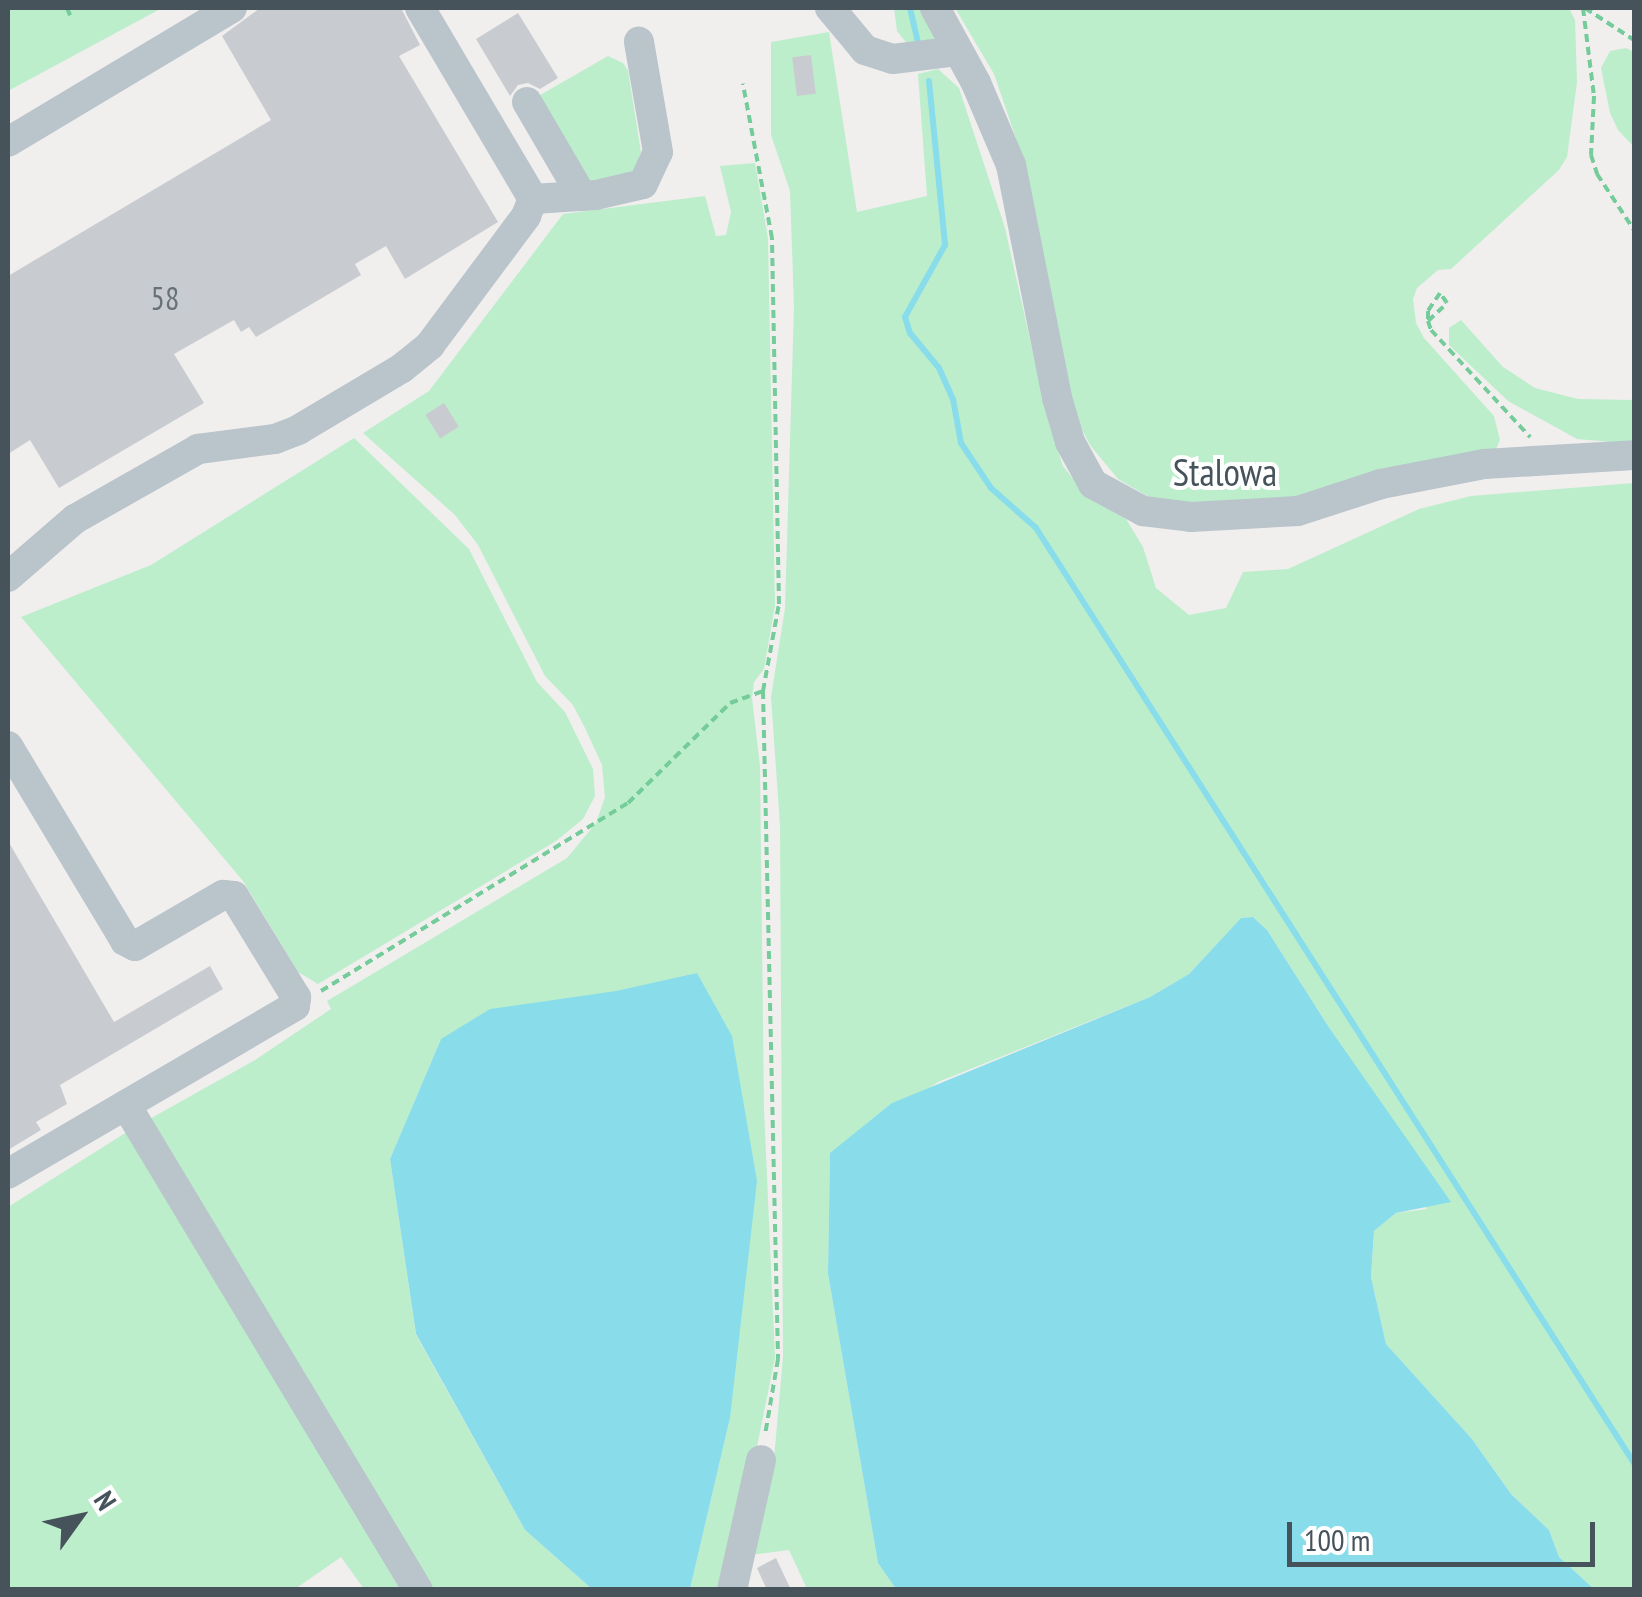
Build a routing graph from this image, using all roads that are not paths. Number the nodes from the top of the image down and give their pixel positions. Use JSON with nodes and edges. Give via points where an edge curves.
{"nodes":[{"id":1,"x":232,"y":8,"type":"edge"},
{"id":2,"x":420,"y":8,"type":"edge"},
{"id":3,"x":830,"y":8,"type":"edge"},
{"id":4,"x":935,"y":8,"type":"edge"},
{"id":5,"x":640,"y":42,"type":"dead end"},
{"id":6,"x":957,"y":51,"type":"junction"},
{"id":7,"x":527,"y":102,"type":"dead end"},
{"id":8,"x":8,"y":142,"type":"edge"},
{"id":9,"x":582,"y":196,"type":"junction"},
{"id":10,"x":534,"y":199,"type":"junction"},
{"id":11,"x":1634,"y":455,"type":"edge"},
{"id":12,"x":8,"y":577,"type":"edge"},
{"id":13,"x":8,"y":746,"type":"edge"},
{"id":14,"x":126,"y":1105,"type":"junction"},
{"id":15,"x":8,"y":1174,"type":"edge"},
{"id":16,"x":760,"y":1460,"type":"road end"},
{"id":17,"x":418,"y":1590,"type":"edge"},
{"id":18,"x":732,"y":1590,"type":"edge"}],
"edges":[{"from":1,"to":8,"type":"street"},
{"from":2,"to":10,"type":"street"},
{"from":3,"to":6,"type":"street","via":[[864,50],[892,59]]},
{"from":4,"to":6,"type":"street","name":"Stalowa"},
{"from":5,"to":9,"type":"street","via":[[658,152],[651,172],[629,190]]},
{"from":6,"to":11,"type":"street","name":"Stalowa","via":[[1011,165],[1057,398],[1093,484],[1143,511],[1190,517],[1298,511],[1380,484],[1484,464]]},
{"from":7,"to":9,"type":"street"},
{"from":9,"to":10,"type":"street"},
{"from":10,"to":12,"type":"street","via":[[430,345],[402,368],[275,439],[198,448],[74,519]]},
{"from":13,"to":14,"type":"street","via":[[125,941],[135,946],[234,896],[296,996],[295,1006]]},
{"from":14,"to":15,"type":"street"},
{"from":14,"to":17,"type":"street"},
{"from":16,"to":18,"type":"street"}]}
